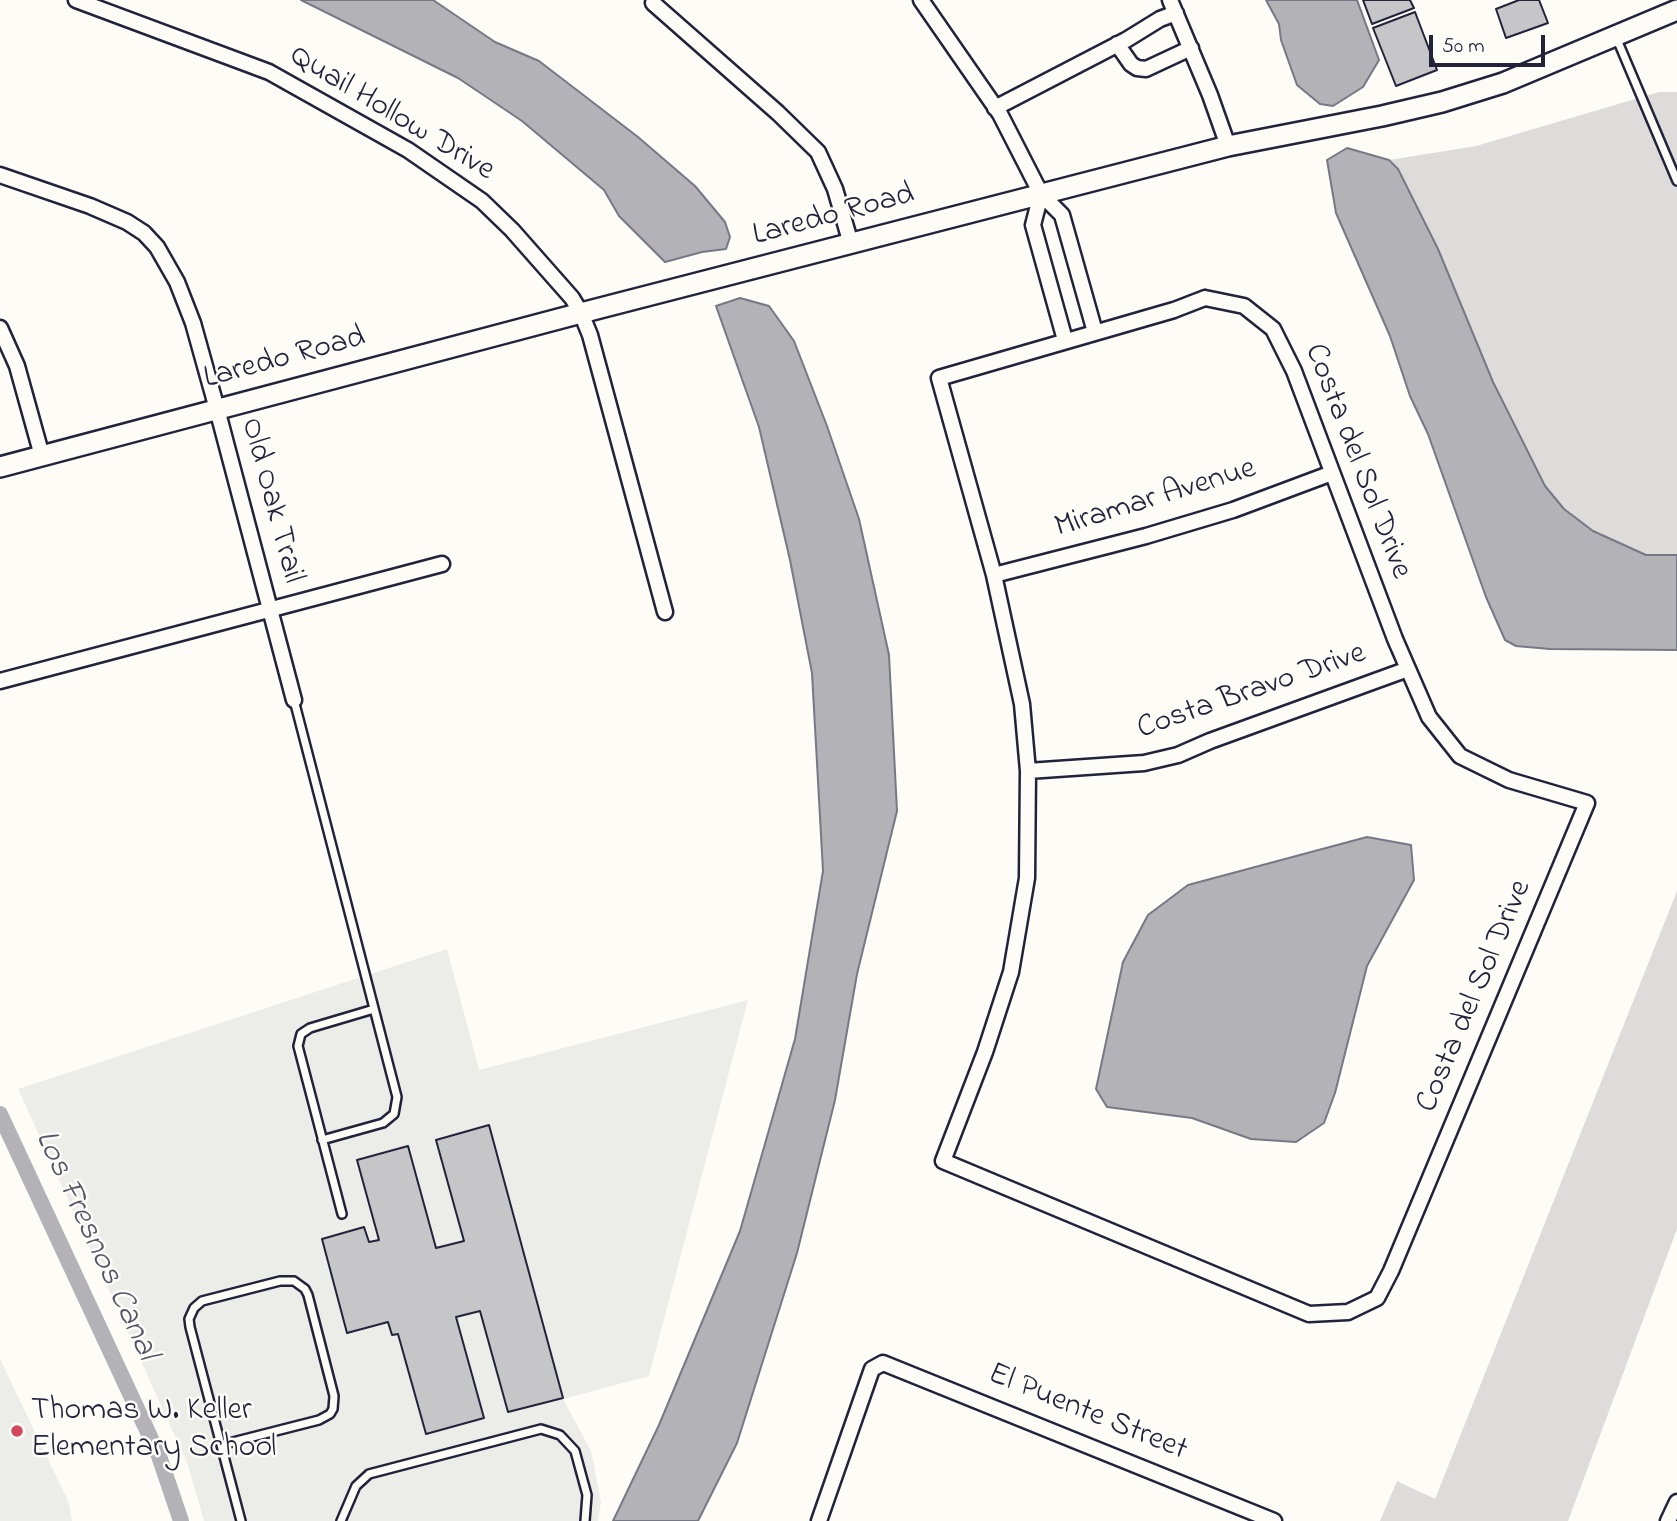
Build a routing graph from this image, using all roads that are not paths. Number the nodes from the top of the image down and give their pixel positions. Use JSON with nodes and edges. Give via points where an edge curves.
{"nodes":[{"id":1,"x":76,"y":0,"type":"edge"},
{"id":2,"x":921,"y":0,"type":"edge"},
{"id":3,"x":653,"y":3,"type":"dead end"},
{"id":4,"x":1173,"y":6,"type":"edge"},
{"id":5,"x":1677,"y":10,"type":"edge"},
{"id":6,"x":1615,"y":36,"type":"junction"},
{"id":7,"x":1117,"y":44,"type":"junction"},
{"id":8,"x":1191,"y":48,"type":"junction"},
{"id":9,"x":995,"y":108,"type":"junction"},
{"id":10,"x":1228,"y":146,"type":"junction"},
{"id":11,"x":0,"y":174,"type":"edge"},
{"id":12,"x":1677,"y":181,"type":"edge"},
{"id":13,"x":1041,"y":194,"type":"junction"},
{"id":14,"x":851,"y":244,"type":"junction"},
{"id":15,"x":581,"y":313,"type":"junction"},
{"id":16,"x":0,"y":328,"type":"edge"},
{"id":17,"x":1095,"y":332,"type":"junction"},
{"id":18,"x":1065,"y":340,"type":"junction"},
{"id":19,"x":217,"y":409,"type":"junction"},
{"id":20,"x":42,"y":456,"type":"junction"},
{"id":21,"x":0,"y":467,"type":"edge"},
{"id":22,"x":1332,"y":473,"type":"junction"},
{"id":23,"x":442,"y":564,"type":"dead end"},
{"id":24,"x":994,"y":575,"type":"junction"},
{"id":25,"x":271,"y":611,"type":"junction"},
{"id":26,"x":665,"y":612,"type":"dead end"},
{"id":27,"x":1408,"y":669,"type":"junction"},
{"id":28,"x":0,"y":681,"type":"edge"},
{"id":29,"x":294,"y":700,"type":"joint"},
{"id":30,"x":1028,"y":771,"type":"junction"},
{"id":31,"x":374,"y":1009,"type":"junction"},
{"id":32,"x":322,"y":1140,"type":"junction"},
{"id":33,"x":342,"y":1214,"type":"dead end"},
{"id":34,"x":221,"y":1445,"type":"junction"},
{"id":35,"x":1677,"y":1502,"type":"edge"},
{"id":36,"x":241,"y":1521,"type":"edge"},
{"id":37,"x":341,"y":1521,"type":"edge"},
{"id":38,"x":585,"y":1521,"type":"edge"},
{"id":39,"x":819,"y":1521,"type":"edge"},
{"id":40,"x":1274,"y":1521,"type":"edge"},
{"id":41,"x":1668,"y":1521,"type":"edge"}],
"edges":[{"from":1,"to":15,"type":"street","name":"Quail Hollow Drive","via":[[269,72],[408,150],[482,201]]},
{"from":2,"to":9,"type":"street"},
{"from":3,"to":14,"type":"street","via":[[810,142],[827,168]]},
{"from":4,"to":7,"type":"street"},
{"from":4,"to":8,"type":"street"},
{"from":5,"to":6,"type":"street","name":"Laredo Road"},
{"from":6,"to":10,"type":"street","name":"Laredo Road","via":[[1503,83],[1442,102]]},
{"from":6,"to":12,"type":"lane"},
{"from":7,"to":8,"type":"street","via":[[1130,64],[1146,69]]},
{"from":7,"to":9,"type":"street"},
{"from":8,"to":10,"type":"street"},
{"from":9,"to":13,"type":"street"},
{"from":10,"to":13,"type":"street","name":"Laredo Road"},
{"from":11,"to":19,"type":"street","name":"Old Oak Trail","via":[[127,222],[157,247],[193,323]]},
{"from":13,"to":14,"type":"street","name":"Laredo Road"},
{"from":13,"to":17,"type":"street","via":[[1062,215]]},
{"from":13,"to":18,"type":"street","via":[[1033,225]]},
{"from":14,"to":15,"type":"street","name":"Laredo Road"},
{"from":15,"to":19,"type":"street","name":"Laredo Road"},
{"from":15,"to":26,"type":"street","name":"Quail Hollow Drive"},
{"from":16,"to":20,"type":"street","via":[[17,366]]},
{"from":17,"to":18,"type":"street","name":"Costa del Sol Drive"},
{"from":17,"to":22,"type":"street","name":"Costa del Sol Drive","via":[[1205,299],[1244,306],[1273,329],[1294,371]]},
{"from":18,"to":24,"type":"street","name":"Costa del Sol Drive","via":[[939,379]]},
{"from":19,"to":20,"type":"street","name":"Laredo Road"},
{"from":19,"to":25,"type":"street","name":"Old Oak Trail"},
{"from":20,"to":21,"type":"street","name":"Laredo Road"},
{"from":22,"to":24,"type":"street","name":"Miramar Avenue","via":[[1233,510]]},
{"from":22,"to":27,"type":"street","name":"Costa del Sol Drive"},
{"from":23,"to":25,"type":"street"},
{"from":24,"to":30,"type":"street","name":"Costa del Sol Drive","via":[[1022,704]]},
{"from":25,"to":28,"type":"street"},
{"from":25,"to":29,"type":"street","name":"Old Oak Trail"},
{"from":27,"to":30,"type":"street","name":"Costa Bravo Drive","via":[[1178,755],[1144,763]]},
{"from":27,"to":30,"type":"street","name":"Costa del Sol Drive","via":[[1429,717],[1460,756],[1509,780],[1587,803],[1391,1271],[1377,1298],[1348,1312],[1309,1314],[943,1161],[1011,972],[1027,878]]},
{"from":29,"to":31,"type":"lane"},
{"from":31,"to":32,"type":"lane","via":[[397,1097],[396,1109],[379,1125]]},
{"from":31,"to":32,"type":"lane","via":[[310,1028],[299,1040],[298,1053]]},
{"from":32,"to":33,"type":"lane"},
{"from":34,"to":34,"type":"lane","via":[[190,1327],[191,1313],[202,1301],[294,1281],[308,1295],[334,1396],[333,1409],[319,1420]]},
{"from":34,"to":36,"type":"lane"},
{"from":35,"to":41,"type":"street"},
{"from":37,"to":38,"type":"lane","via":[[356,1486],[369,1474],[541,1429],[560,1436],[575,1451],[587,1495]]},
{"from":39,"to":40,"type":"street","name":"El Puente Street","via":[[872,1369],[883,1363]]}]}
